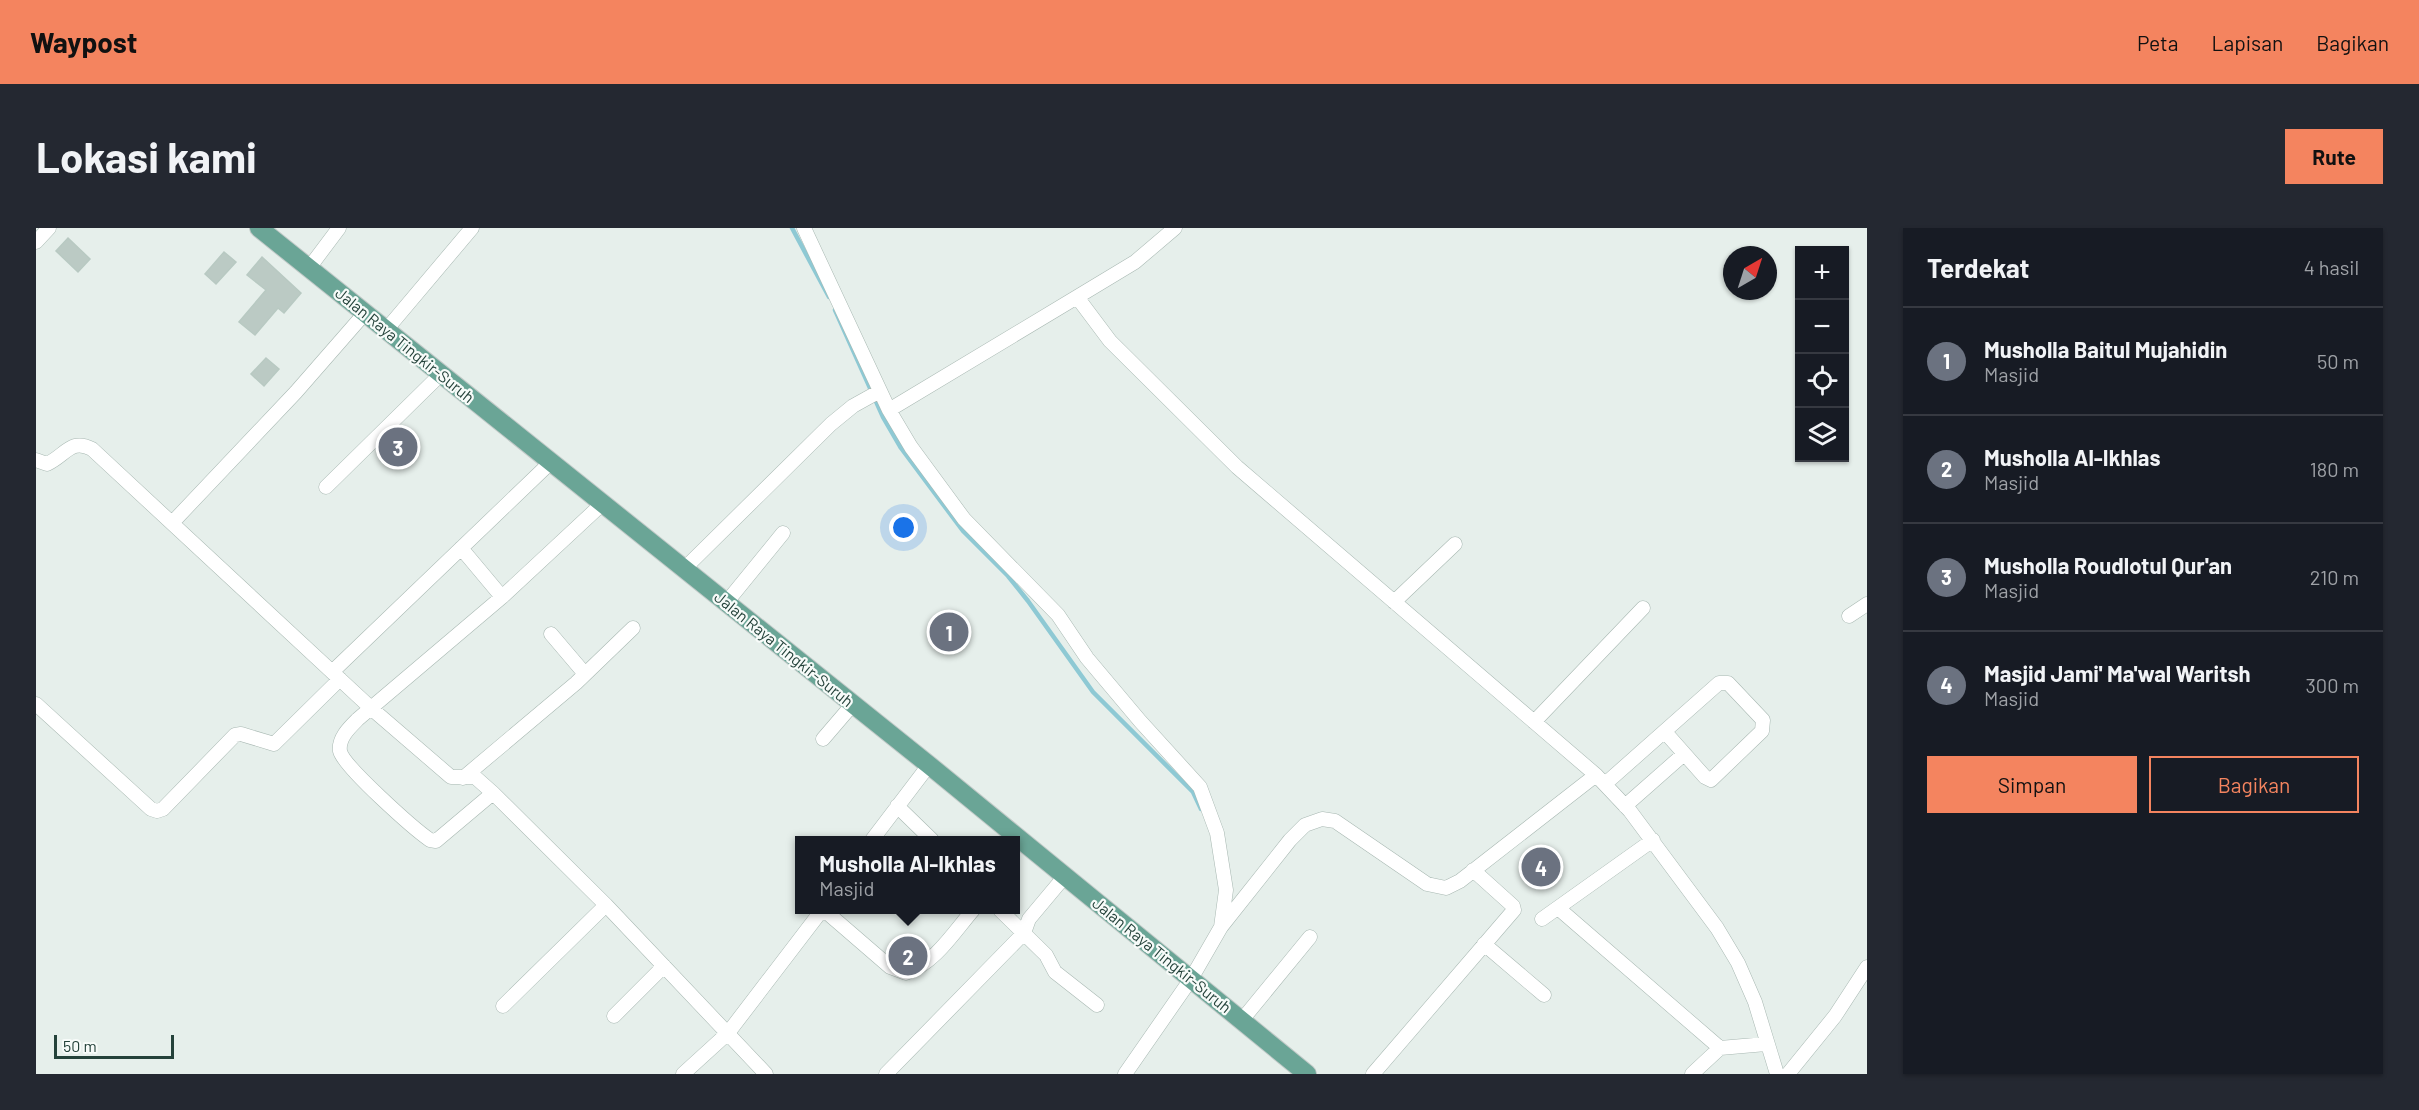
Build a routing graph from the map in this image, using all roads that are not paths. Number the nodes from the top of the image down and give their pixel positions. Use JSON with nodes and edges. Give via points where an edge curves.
{"nodes":[{"id":1,"x":49,"y":228,"type":"edge"},
{"id":2,"x":339,"y":228,"type":"edge"},
{"id":3,"x":472,"y":228,"type":"edge"},
{"id":4,"x":804,"y":228,"type":"edge"},
{"id":5,"x":1175,"y":228,"type":"edge"},
{"id":6,"x":262,"y":229,"type":"edge"},
{"id":7,"x":36,"y":242,"type":"edge"},
{"id":8,"x":309,"y":268,"type":"junction"},
{"id":9,"x":1077,"y":297,"type":"junction"},
{"id":10,"x":365,"y":313,"type":"junction"},
{"id":11,"x":386,"y":330,"type":"junction"},
{"id":12,"x":441,"y":374,"type":"junction"},
{"id":13,"x":874,"y":394,"type":"junction"},
{"id":14,"x":889,"y":410,"type":"junction"},
{"id":15,"x":36,"y":460,"type":"edge"},
{"id":16,"x":551,"y":462,"type":"junction"},
{"id":17,"x":326,"y":487,"type":"dead end"},
{"id":18,"x":602,"y":504,"type":"junction"},
{"id":19,"x":172,"y":523,"type":"junction"},
{"id":20,"x":783,"y":533,"type":"dead end"},
{"id":21,"x":1455,"y":544,"type":"dead end"},
{"id":22,"x":461,"y":548,"type":"junction"},
{"id":23,"x":684,"y":569,"type":"junction"},
{"id":24,"x":501,"y":597,"type":"junction"},
{"id":25,"x":1394,"y":602,"type":"junction"},
{"id":26,"x":726,"y":603,"type":"junction"},
{"id":27,"x":1867,"y":604,"type":"edge"},
{"id":28,"x":1642,"y":608,"type":"dead end"},
{"id":29,"x":1849,"y":616,"type":"dead end"},
{"id":30,"x":633,"y":628,"type":"dead end"},
{"id":31,"x":551,"y":633,"type":"dead end"},
{"id":32,"x":585,"y":674,"type":"junction"},
{"id":33,"x":336,"y":675,"type":"junction"},
{"id":34,"x":36,"y":704,"type":"edge"},
{"id":35,"x":853,"y":704,"type":"junction"},
{"id":36,"x":372,"y":709,"type":"junction"},
{"id":37,"x":1534,"y":722,"type":"junction"},
{"id":38,"x":1665,"y":732,"type":"junction"},
{"id":39,"x":823,"y":739,"type":"dead end"},
{"id":40,"x":1684,"y":754,"type":"junction"},
{"id":41,"x":929,"y":765,"type":"junction"},
{"id":42,"x":464,"y":778,"type":"junction"},
{"id":43,"x":1600,"y":779,"type":"junction"},
{"id":44,"x":493,"y":793,"type":"junction"},
{"id":45,"x":897,"y":806,"type":"junction"},
{"id":46,"x":1625,"y":806,"type":"junction"},
{"id":47,"x":875,"y":836,"type":"edge"},
{"id":48,"x":928,"y":836,"type":"edge"},
{"id":49,"x":1012,"y":836,"type":"edge"},
{"id":50,"x":1653,"y":840,"type":"junction"},
{"id":51,"x":1020,"y":842,"type":"edge"},
{"id":52,"x":1473,"y":870,"type":"junction"},
{"id":53,"x":1065,"y":876,"type":"junction"},
{"id":54,"x":606,"y":905,"type":"junction"},
{"id":55,"x":1558,"y":908,"type":"junction"},
{"id":56,"x":819,"y":914,"type":"edge"},
{"id":57,"x":829,"y":914,"type":"edge"},
{"id":58,"x":969,"y":914,"type":"edge"},
{"id":59,"x":1005,"y":914,"type":"edge"},
{"id":60,"x":1542,"y":919,"type":"dead end"},
{"id":61,"x":1221,"y":927,"type":"junction"},
{"id":62,"x":1024,"y":933,"type":"junction"},
{"id":63,"x":1310,"y":938,"type":"dead end"},
{"id":64,"x":1484,"y":945,"type":"junction"},
{"id":65,"x":664,"y":966,"type":"junction"},
{"id":66,"x":1867,"y":967,"type":"edge"},
{"id":67,"x":1187,"y":975,"type":"junction"},
{"id":68,"x":1544,"y":995,"type":"dead end"},
{"id":69,"x":1097,"y":1005,"type":"dead end"},
{"id":70,"x":503,"y":1006,"type":"dead end"},
{"id":71,"x":614,"y":1016,"type":"dead end"},
{"id":72,"x":1242,"y":1020,"type":"junction"},
{"id":73,"x":728,"y":1033,"type":"junction"},
{"id":74,"x":1766,"y":1044,"type":"junction"},
{"id":75,"x":1720,"y":1048,"type":"junction"},
{"id":76,"x":683,"y":1074,"type":"edge"},
{"id":77,"x":766,"y":1074,"type":"edge"},
{"id":78,"x":886,"y":1074,"type":"edge"},
{"id":79,"x":1125,"y":1074,"type":"edge"},
{"id":80,"x":1307,"y":1074,"type":"edge"},
{"id":81,"x":1373,"y":1074,"type":"edge"},
{"id":82,"x":1692,"y":1074,"type":"edge"},
{"id":83,"x":1777,"y":1074,"type":"edge"},
{"id":84,"x":1788,"y":1074,"type":"edge"}],
"edges":[{"from":1,"to":7,"type":"street"},
{"from":2,"to":8,"type":"street"},
{"from":3,"to":11,"type":"street"},
{"from":4,"to":13,"type":"street"},
{"from":5,"to":9,"type":"street","via":[[1135,262]]},
{"from":6,"to":8,"type":"main road","name":"Jalan Raya Tingkir-Suruh"},
{"from":8,"to":10,"type":"main road","name":"Jalan Raya Tingkir-Suruh"},
{"from":9,"to":14,"type":"street"},
{"from":9,"to":25,"type":"street","via":[[1110,341],[1237,467]]},
{"from":10,"to":11,"type":"main road","name":"Jalan Raya Tingkir-Suruh"},
{"from":10,"to":19,"type":"street"},
{"from":11,"to":12,"type":"main road","name":"Jalan Raya Tingkir-Suruh"},
{"from":12,"to":16,"type":"main road","name":"Jalan Raya Tingkir-Suruh"},
{"from":12,"to":17,"type":"street"},
{"from":13,"to":14,"type":"street"},
{"from":13,"to":23,"type":"street","via":[[831,424]]},
{"from":14,"to":61,"type":"street","via":[[964,519],[1058,615],[1087,658],[1200,787],[1217,833],[1226,890]]},
{"from":15,"to":19,"type":"street","via":[[47,464],[75,444],[82,444]]},
{"from":16,"to":18,"type":"main road","name":"Jalan Raya Tingkir-Suruh"},
{"from":16,"to":22,"type":"street"},
{"from":18,"to":23,"type":"main road","name":"Jalan Raya Tingkir-Suruh"},
{"from":18,"to":24,"type":"street"},
{"from":19,"to":33,"type":"street"},
{"from":20,"to":26,"type":"street"},
{"from":21,"to":25,"type":"street"},
{"from":22,"to":24,"type":"street"},
{"from":22,"to":33,"type":"street"},
{"from":23,"to":26,"type":"main road","name":"Jalan Raya Tingkir-Suruh"},
{"from":24,"to":36,"type":"street"},
{"from":25,"to":37,"type":"street"},
{"from":26,"to":35,"type":"main road","name":"Jalan Raya Tingkir-Suruh"},
{"from":27,"to":29,"type":"street"},
{"from":28,"to":37,"type":"street"},
{"from":30,"to":32,"type":"street"},
{"from":31,"to":32,"type":"street"},
{"from":32,"to":42,"type":"street"},
{"from":33,"to":34,"type":"street","via":[[274,744],[235,735],[157,811]]},
{"from":33,"to":36,"type":"street"},
{"from":35,"to":39,"type":"street"},
{"from":35,"to":41,"type":"main road","name":"Jalan Raya Tingkir-Suruh"},
{"from":36,"to":42,"type":"street","via":[[451,777]]},
{"from":36,"to":44,"type":"street","via":[[345,735],[340,752],[368,785],[430,840],[436,841]]},
{"from":37,"to":43,"type":"street"},
{"from":38,"to":40,"type":"street"},
{"from":38,"to":40,"type":"street","via":[[1722,682],[1728,683],[1763,720],[1762,731],[1711,780]]},
{"from":38,"to":43,"type":"street"},
{"from":40,"to":46,"type":"street"},
{"from":41,"to":45,"type":"street"},
{"from":41,"to":49,"type":"main road","name":"Jalan Raya Tingkir-Suruh"},
{"from":42,"to":44,"type":"street","via":[[475,777]]},
{"from":43,"to":46,"type":"street"},
{"from":43,"to":52,"type":"street"},
{"from":44,"to":54,"type":"street"},
{"from":45,"to":47,"type":"street"},
{"from":45,"to":48,"type":"street"},
{"from":46,"to":50,"type":"street"},
{"from":50,"to":55,"type":"street"},
{"from":50,"to":74,"type":"street","via":[[1717,927],[1738,963],[1755,1002]]},
{"from":51,"to":53,"type":"main road","name":"Jalan Raya Tingkir-Suruh"},
{"from":52,"to":61,"type":"street","via":[[1446,888],[1436,888],[1335,821],[1322,819],[1305,825],[1290,840]]},
{"from":52,"to":64,"type":"street","via":[[1514,908]]},
{"from":53,"to":62,"type":"street","via":[[1029,919]]},
{"from":53,"to":67,"type":"main road","name":"Jalan Raya Tingkir-Suruh"},
{"from":54,"to":65,"type":"street"},
{"from":54,"to":70,"type":"street"},
{"from":55,"to":60,"type":"street"},
{"from":55,"to":75,"type":"street"},
{"from":56,"to":73,"type":"street"},
{"from":57,"to":58,"type":"street","via":[[890,967],[906,973],[919,969],[933,957]]},
{"from":59,"to":62,"type":"street"},
{"from":61,"to":67,"type":"street"},
{"from":62,"to":69,"type":"street","via":[[1046,955],[1055,972]]},
{"from":62,"to":78,"type":"street"},
{"from":63,"to":72,"type":"street"},
{"from":64,"to":68,"type":"street"},
{"from":64,"to":81,"type":"street"},
{"from":65,"to":71,"type":"street"},
{"from":65,"to":73,"type":"street"},
{"from":66,"to":84,"type":"street","via":[[1835,1016]]},
{"from":67,"to":72,"type":"main road","name":"Jalan Raya Tingkir-Suruh"},
{"from":67,"to":79,"type":"street"},
{"from":72,"to":80,"type":"main road","name":"Jalan Raya Tingkir-Suruh"},
{"from":73,"to":76,"type":"street"},
{"from":73,"to":77,"type":"street"},
{"from":74,"to":75,"type":"street"},
{"from":74,"to":83,"type":"street"},
{"from":75,"to":82,"type":"street"}]}
